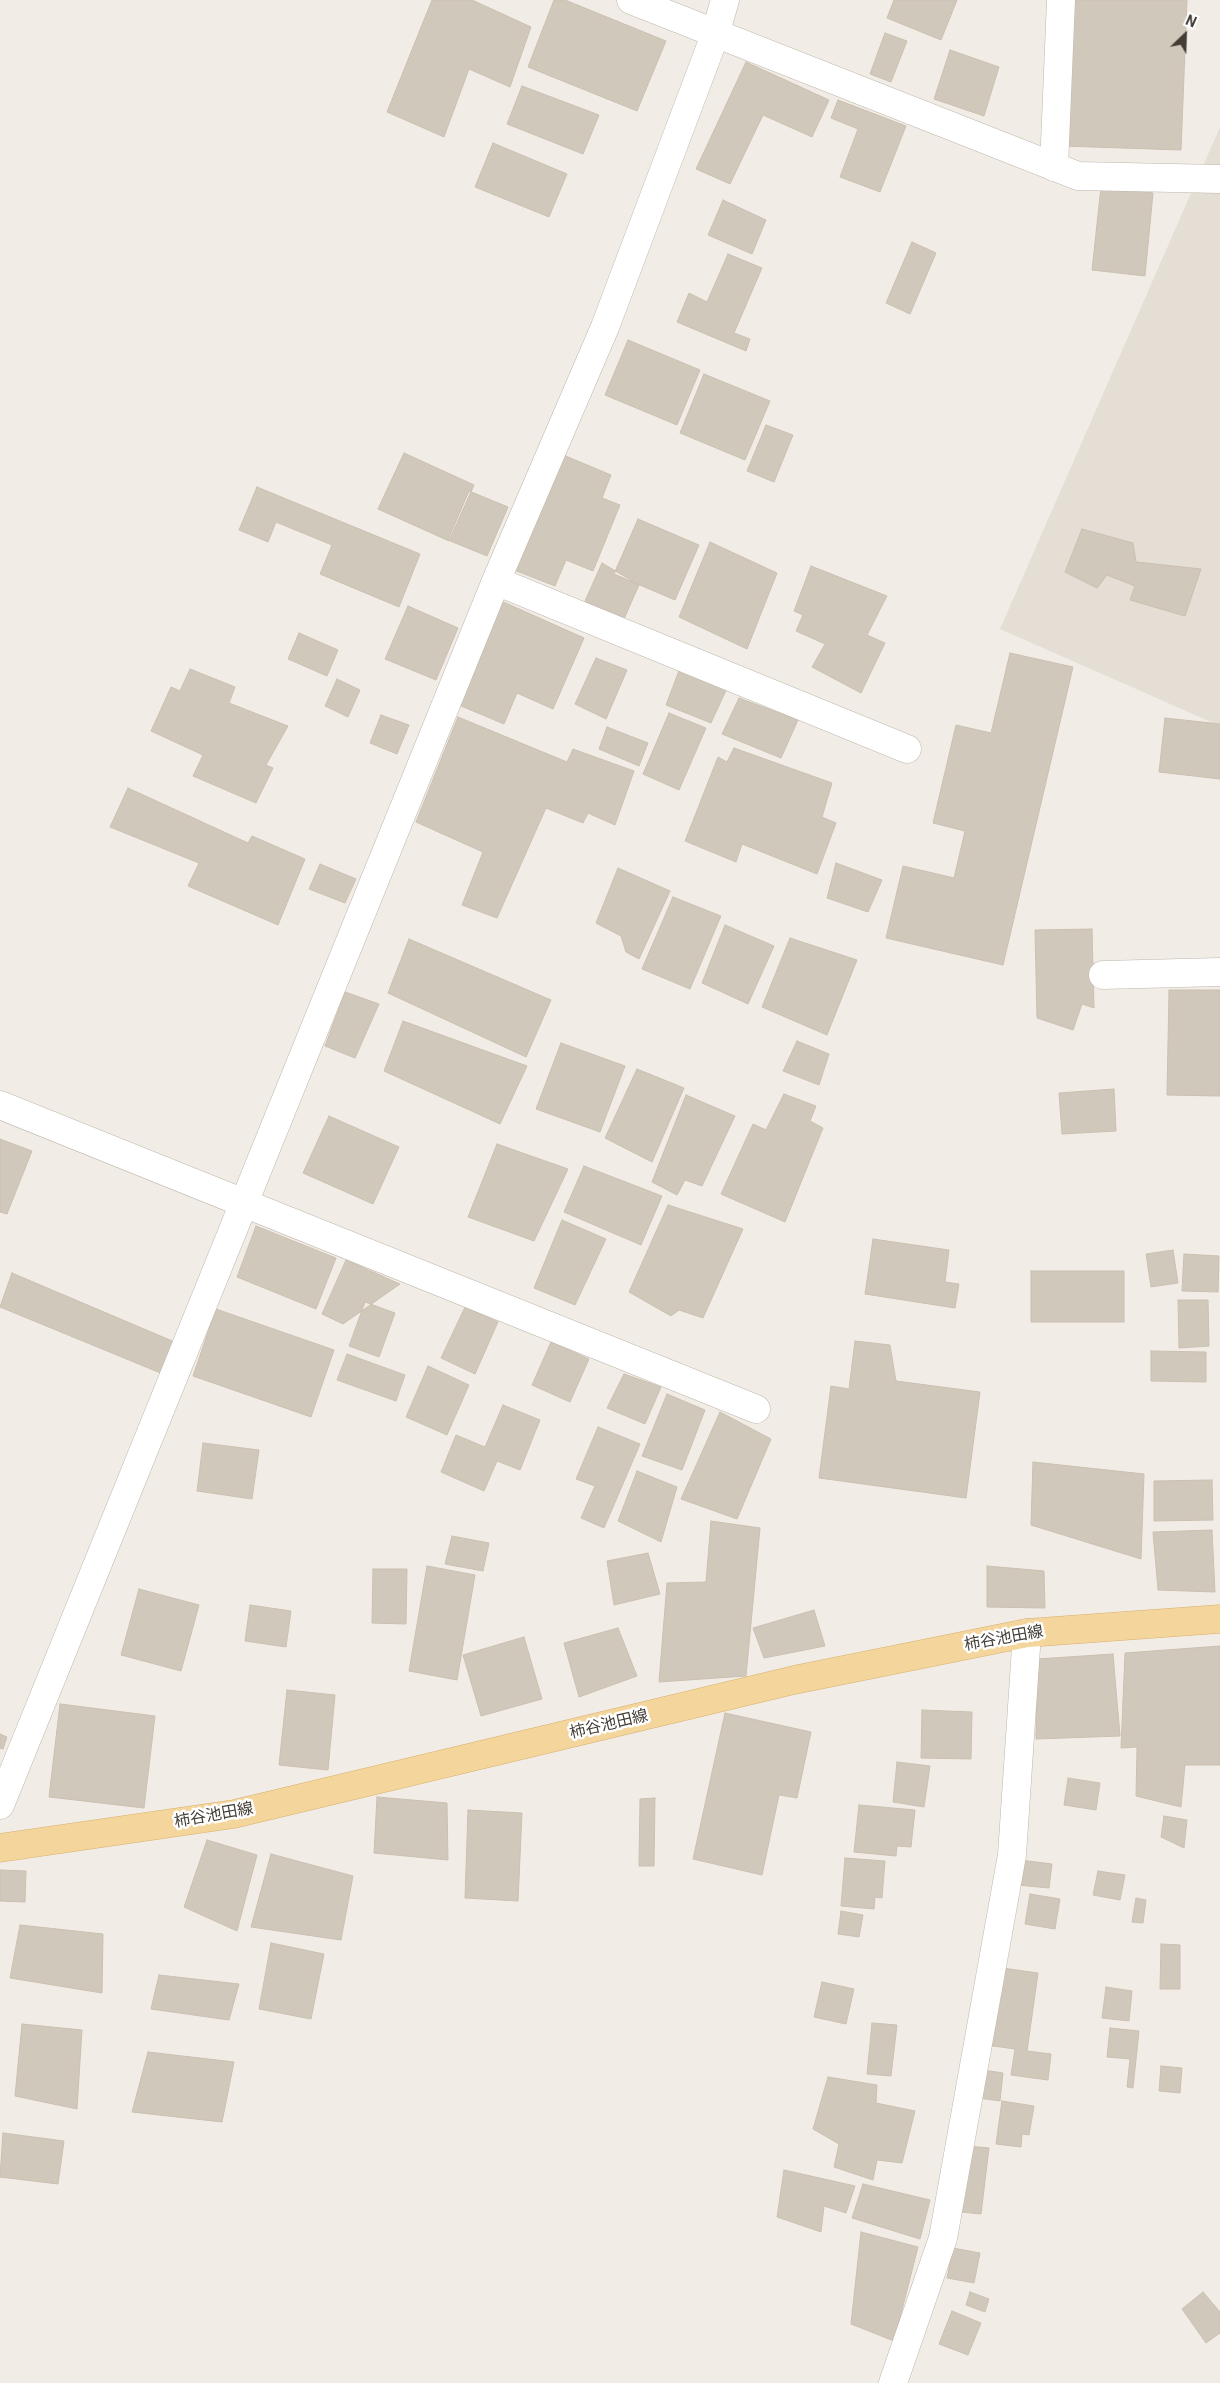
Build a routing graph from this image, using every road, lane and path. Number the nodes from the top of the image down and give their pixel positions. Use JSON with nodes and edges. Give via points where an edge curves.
{"nodes":[{"id":1,"x":631,"y":0,"type":"edge"},
{"id":2,"x":725,"y":0,"type":"edge"},
{"id":3,"x":1061,"y":0,"type":"edge"},
{"id":4,"x":715,"y":35,"type":"junction"},
{"id":5,"x":1054,"y":167,"type":"junction"},
{"id":6,"x":1220,"y":179,"type":"edge"},
{"id":7,"x":496,"y":581,"type":"junction"},
{"id":8,"x":907,"y":749,"type":"dead end"},
{"id":9,"x":1220,"y":972,"type":"edge"},
{"id":10,"x":1103,"y":975,"type":"dead end"},
{"id":11,"x":0,"y":1105,"type":"edge"},
{"id":12,"x":243,"y":1202,"type":"junction"},
{"id":13,"x":756,"y":1409,"type":"dead end"},
{"id":14,"x":1220,"y":1618,"type":"edge"},
{"id":15,"x":1027,"y":1633,"type":"junction"},
{"id":16,"x":0,"y":1805,"type":"edge"},
{"id":17,"x":0,"y":1848,"type":"edge"},
{"id":18,"x":893,"y":2383,"type":"edge"}],
"edges":[{"from":1,"to":4,"type":"street"},
{"from":2,"to":4,"type":"street"},
{"from":3,"to":5,"type":"street"},
{"from":4,"to":5,"type":"street"},
{"from":4,"to":7,"type":"street","via":[[604,327]]},
{"from":5,"to":6,"type":"street","via":[[1078,176]]},
{"from":7,"to":8,"type":"street"},
{"from":7,"to":12,"type":"street"},
{"from":9,"to":10,"type":"street"},
{"from":11,"to":12,"type":"street"},
{"from":12,"to":13,"type":"street"},
{"from":12,"to":16,"type":"street"},
{"from":14,"to":15,"type":"main road","name":"柿谷池田線"},
{"from":15,"to":17,"type":"main road","name":"柿谷池田線","via":[[794,1680],[234,1814]]},
{"from":15,"to":18,"type":"street","via":[[1012,1855],[1007,1884],[943,2238]]}]}
